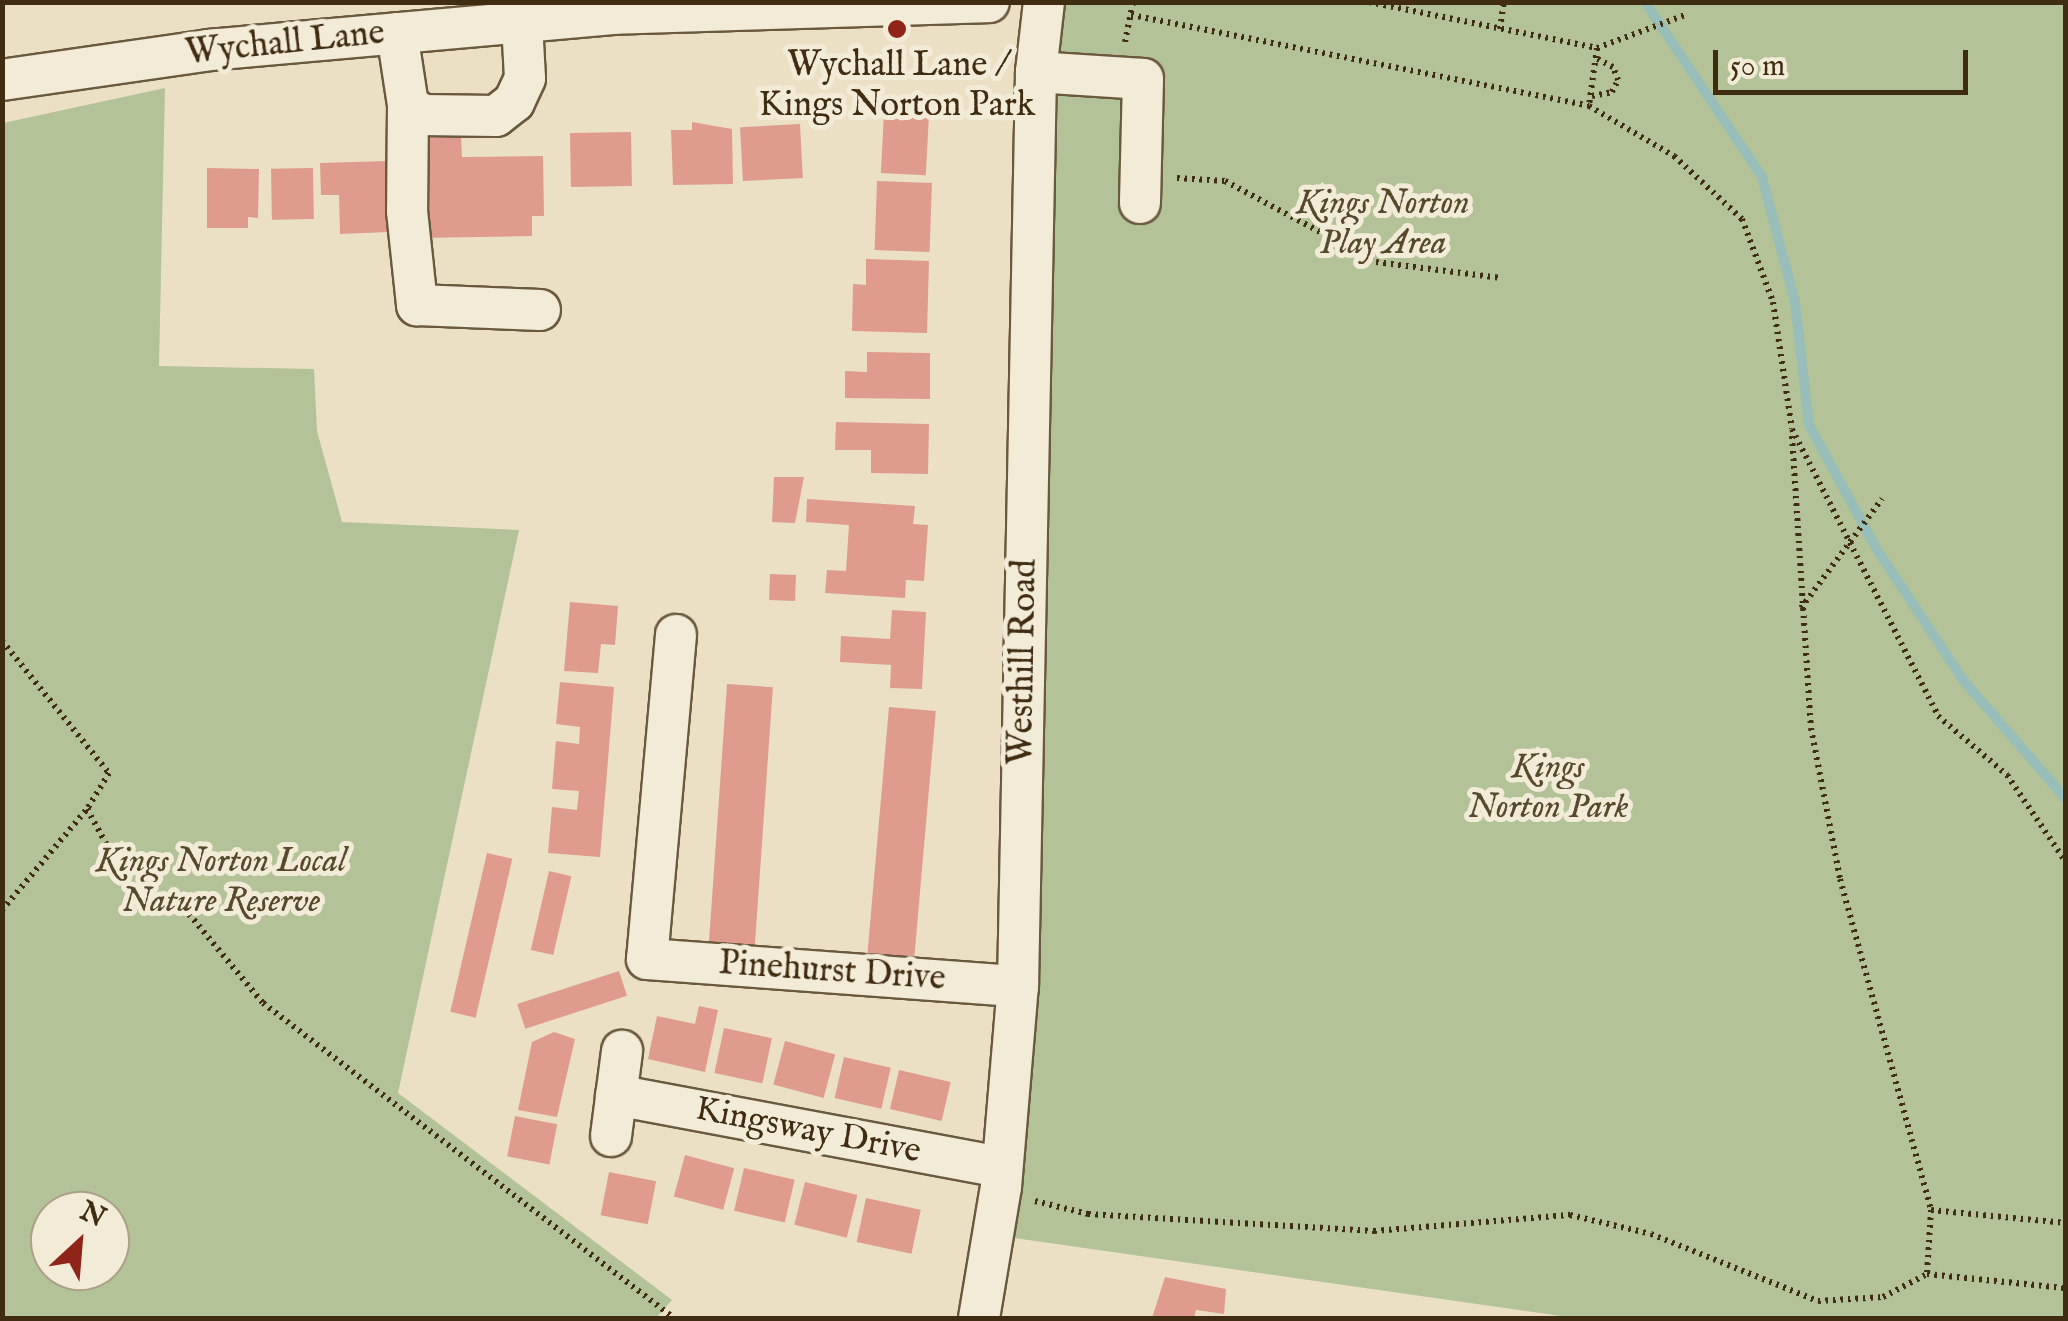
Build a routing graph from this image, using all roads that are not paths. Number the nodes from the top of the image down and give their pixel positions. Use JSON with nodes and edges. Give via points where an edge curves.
{"nodes":[{"id":1,"x":989,"y":2,"type":"edge"},
{"id":2,"x":1044,"y":2,"type":"edge"},
{"id":3,"x":522,"y":22,"type":"junction"},
{"id":4,"x":397,"y":33,"type":"junction"},
{"id":5,"x":1036,"y":72,"type":"junction"},
{"id":6,"x":2,"y":80,"type":"edge"},
{"id":7,"x":408,"y":105,"type":"junction"},
{"id":8,"x":1140,"y":189,"type":"road end"},
{"id":9,"x":540,"y":310,"type":"dead end"},
{"id":10,"x":676,"y":635,"type":"dead end"},
{"id":11,"x":1018,"y":986,"type":"junction"},
{"id":12,"x":622,"y":1052,"type":"dead end"},
{"id":13,"x":616,"y":1094,"type":"junction"},
{"id":14,"x":611,"y":1136,"type":"dead end"},
{"id":15,"x":1001,"y":1167,"type":"junction"},
{"id":16,"x":980,"y":1318,"type":"edge"}],
"edges":[{"from":1,"to":3,"type":"street","name":"Wychall Lane"},
{"from":2,"to":5,"type":"street","name":"Westhill Road"},
{"from":3,"to":4,"type":"street","name":"Wychall Lane"},
{"from":3,"to":7,"type":"street","via":[[524,78],[514,102],[496,116],[422,115]]},
{"from":4,"to":6,"type":"street","name":"Wychall Lane","via":[[209,50]]},
{"from":4,"to":7,"type":"street"},
{"from":5,"to":8,"type":"street","via":[[1143,79]]},
{"from":5,"to":11,"type":"street","name":"Westhill Road"},
{"from":7,"to":9,"type":"street","via":[[407,211],[416,305]]},
{"from":10,"to":11,"type":"street","name":"Pinehurst Drive","via":[[647,959]]},
{"from":11,"to":15,"type":"street","name":"Westhill Road"},
{"from":12,"to":13,"type":"street"},
{"from":13,"to":14,"type":"street"},
{"from":13,"to":15,"type":"street","name":"Kingsway Drive"},
{"from":15,"to":16,"type":"street","name":"Westhill Road"}]}
